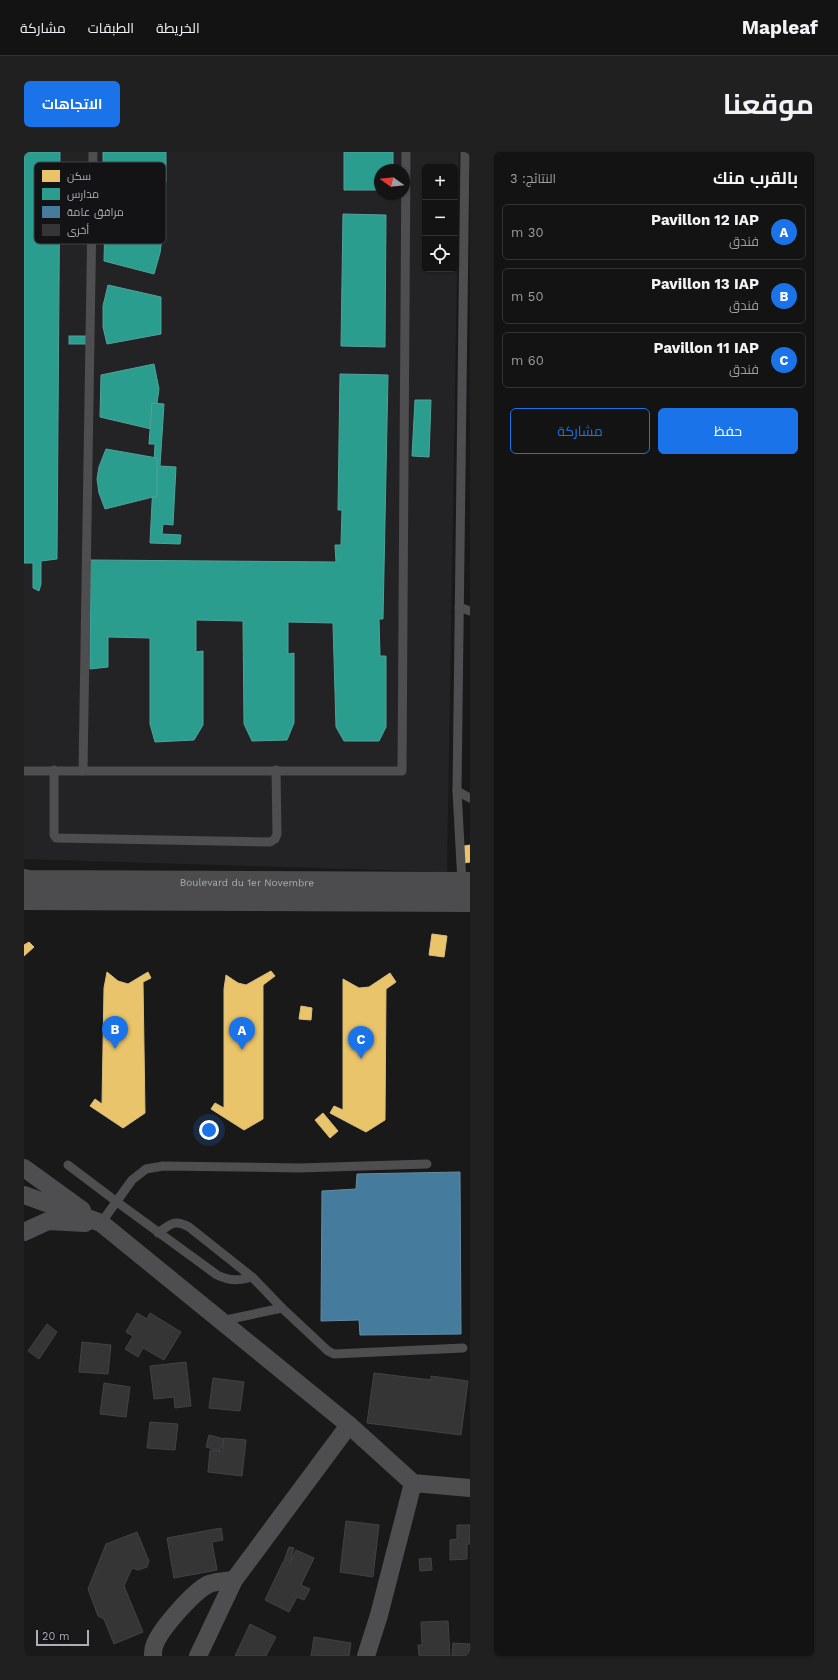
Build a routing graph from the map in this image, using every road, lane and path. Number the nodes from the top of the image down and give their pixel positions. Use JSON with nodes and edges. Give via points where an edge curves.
{"nodes":[{"id":1,"x":93,"y":152,"type":"edge"},
{"id":2,"x":406,"y":152,"type":"edge"},
{"id":3,"x":465,"y":152,"type":"edge"},
{"id":4,"x":93,"y":162,"type":"edge"},
{"id":5,"x":92,"y":244,"type":"edge"},
{"id":6,"x":466,"y":400,"type":"edge"},
{"id":7,"x":465,"y":492,"type":"edge"},
{"id":8,"x":459,"y":607,"type":"junction"},
{"id":9,"x":470,"y":611,"type":"edge"},
{"id":10,"x":54,"y":770,"type":"junction"},
{"id":11,"x":276,"y":770,"type":"junction"},
{"id":12,"x":24,"y":771,"type":"edge"},
{"id":13,"x":83,"y":771,"type":"junction"},
{"id":14,"x":457,"y":791,"type":"junction"},
{"id":15,"x":470,"y":798,"type":"edge"},
{"id":16,"x":24,"y":880,"type":"edge"},
{"id":17,"x":467,"y":889,"type":"edge"},
{"id":18,"x":24,"y":899,"type":"edge"},
{"id":19,"x":427,"y":1164,"type":"dead end"},
{"id":20,"x":68,"y":1165,"type":"dead end"},
{"id":21,"x":24,"y":1168,"type":"edge"},
{"id":22,"x":24,"y":1195,"type":"edge"},
{"id":23,"x":117,"y":1202,"type":"junction"},
{"id":24,"x":101,"y":1224,"type":"junction"},
{"id":25,"x":24,"y":1232,"type":"edge"},
{"id":26,"x":158,"y":1232,"type":"junction"},
{"id":27,"x":252,"y":1277,"type":"junction"},
{"id":28,"x":282,"y":1308,"type":"junction"},
{"id":29,"x":221,"y":1321,"type":"junction"},
{"id":30,"x":463,"y":1348,"type":"dead end"},
{"id":31,"x":349,"y":1425,"type":"junction"},
{"id":32,"x":413,"y":1483,"type":"junction"},
{"id":33,"x":470,"y":1488,"type":"edge"},
{"id":34,"x":234,"y":1580,"type":"junction"},
{"id":35,"x":153,"y":1656,"type":"edge"},
{"id":36,"x":198,"y":1656,"type":"edge"},
{"id":37,"x":366,"y":1656,"type":"edge"}],
"edges":[{"from":1,"to":4,"type":"lane"},
{"from":2,"to":11,"type":"lane","via":[[402,771]]},
{"from":3,"to":6,"type":"lane"},
{"from":5,"to":13,"type":"lane"},
{"from":6,"to":7,"type":"lane"},
{"from":7,"to":8,"type":"lane"},
{"from":8,"to":9,"type":"lane"},
{"from":8,"to":14,"type":"lane"},
{"from":10,"to":11,"type":"lane","via":[[56,838],[270,842],[277,834]]},
{"from":10,"to":12,"type":"lane"},
{"from":10,"to":13,"type":"lane"},
{"from":11,"to":13,"type":"lane"},
{"from":14,"to":15,"type":"lane"},
{"from":14,"to":17,"type":"lane"},
{"from":16,"to":17,"type":"main road","name":"Boulevard du 1er Novembre"},
{"from":17,"to":18,"type":"main road","name":"Boulevard du 1er Novembre"},
{"from":19,"to":23,"type":"lane","via":[[299,1168],[163,1166],[146,1169],[132,1180]]},
{"from":20,"to":23,"type":"lane"},
{"from":21,"to":24,"type":"street"},
{"from":22,"to":24,"type":"street"},
{"from":23,"to":24,"type":"lane"},
{"from":23,"to":26,"type":"lane"},
{"from":24,"to":25,"type":"street","via":[[48,1221]]},
{"from":24,"to":29,"type":"street"},
{"from":26,"to":27,"type":"lane","via":[[227,1280],[238,1281]]},
{"from":26,"to":27,"type":"lane","via":[[173,1222],[181,1222]]},
{"from":27,"to":28,"type":"lane"},
{"from":28,"to":29,"type":"lane"},
{"from":28,"to":30,"type":"lane","via":[[334,1354]]},
{"from":29,"to":31,"type":"street"},
{"from":31,"to":32,"type":"street"},
{"from":31,"to":34,"type":"street"},
{"from":32,"to":33,"type":"street"},
{"from":32,"to":37,"type":"street"},
{"from":34,"to":35,"type":"street","via":[[210,1584],[200,1590],[177,1612],[157,1639]]},
{"from":34,"to":36,"type":"street"}]}
